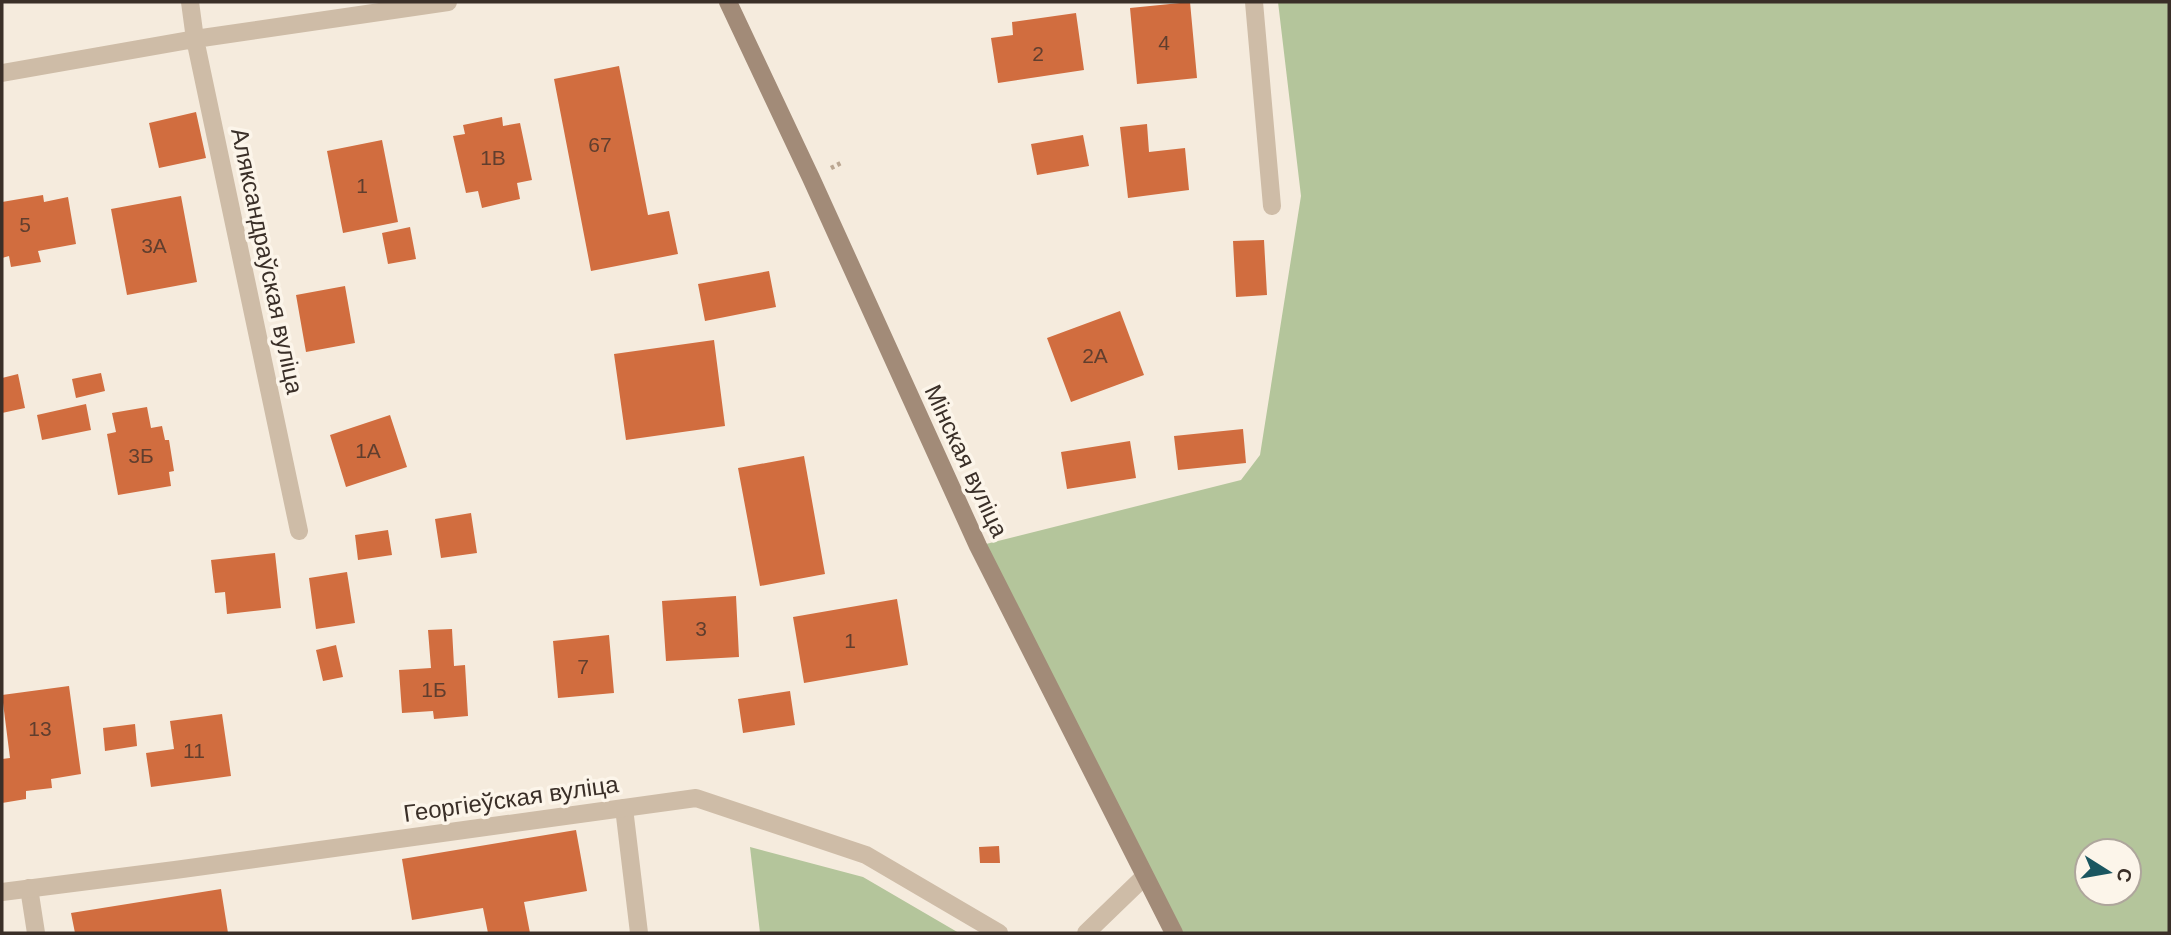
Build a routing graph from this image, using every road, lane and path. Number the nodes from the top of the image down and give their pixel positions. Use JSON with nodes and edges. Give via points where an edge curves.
{"nodes":[{"id":1,"x":190,"y":2,"type":"edge"},
{"id":2,"x":448,"y":2,"type":"edge"},
{"id":3,"x":728,"y":2,"type":"edge"},
{"id":4,"x":1254,"y":2,"type":"edge"},
{"id":5,"x":195,"y":39,"type":"junction"},
{"id":6,"x":2,"y":73,"type":"edge"},
{"id":7,"x":1272,"y":206,"type":"dead end"},
{"id":8,"x":299,"y":531,"type":"dead end"},
{"id":9,"x":624,"y":808,"type":"junction"},
{"id":10,"x":1145,"y":876,"type":"junction"},
{"id":11,"x":29,"y":888,"type":"junction"},
{"id":12,"x":2,"y":892,"type":"edge"},
{"id":13,"x":36,"y":933,"type":"edge"},
{"id":14,"x":639,"y":933,"type":"edge"},
{"id":15,"x":999,"y":933,"type":"edge"},
{"id":16,"x":1086,"y":933,"type":"edge"},
{"id":17,"x":1174,"y":933,"type":"edge"}],
"edges":[{"from":1,"to":5,"type":"street","name":"Аляксандраўская вуліца"},
{"from":2,"to":5,"type":"street"},
{"from":3,"to":10,"type":"main road","name":"Мінская вуліца","via":[[978,546]]},
{"from":4,"to":7,"type":"street"},
{"from":5,"to":6,"type":"street"},
{"from":5,"to":8,"type":"street","name":"Аляксандраўская вуліца"},
{"from":9,"to":11,"type":"street","name":"Георгіеўская вуліца"},
{"from":9,"to":14,"type":"street"},
{"from":9,"to":15,"type":"street","name":"Георгіеўская вуліца","via":[[696,798],[709,802],[866,855]]},
{"from":10,"to":16,"type":"street"},
{"from":10,"to":17,"type":"main road","name":"Мінская вуліца"},
{"from":11,"to":12,"type":"street","name":"Георгіеўская вуліца"},
{"from":11,"to":13,"type":"street"}]}
